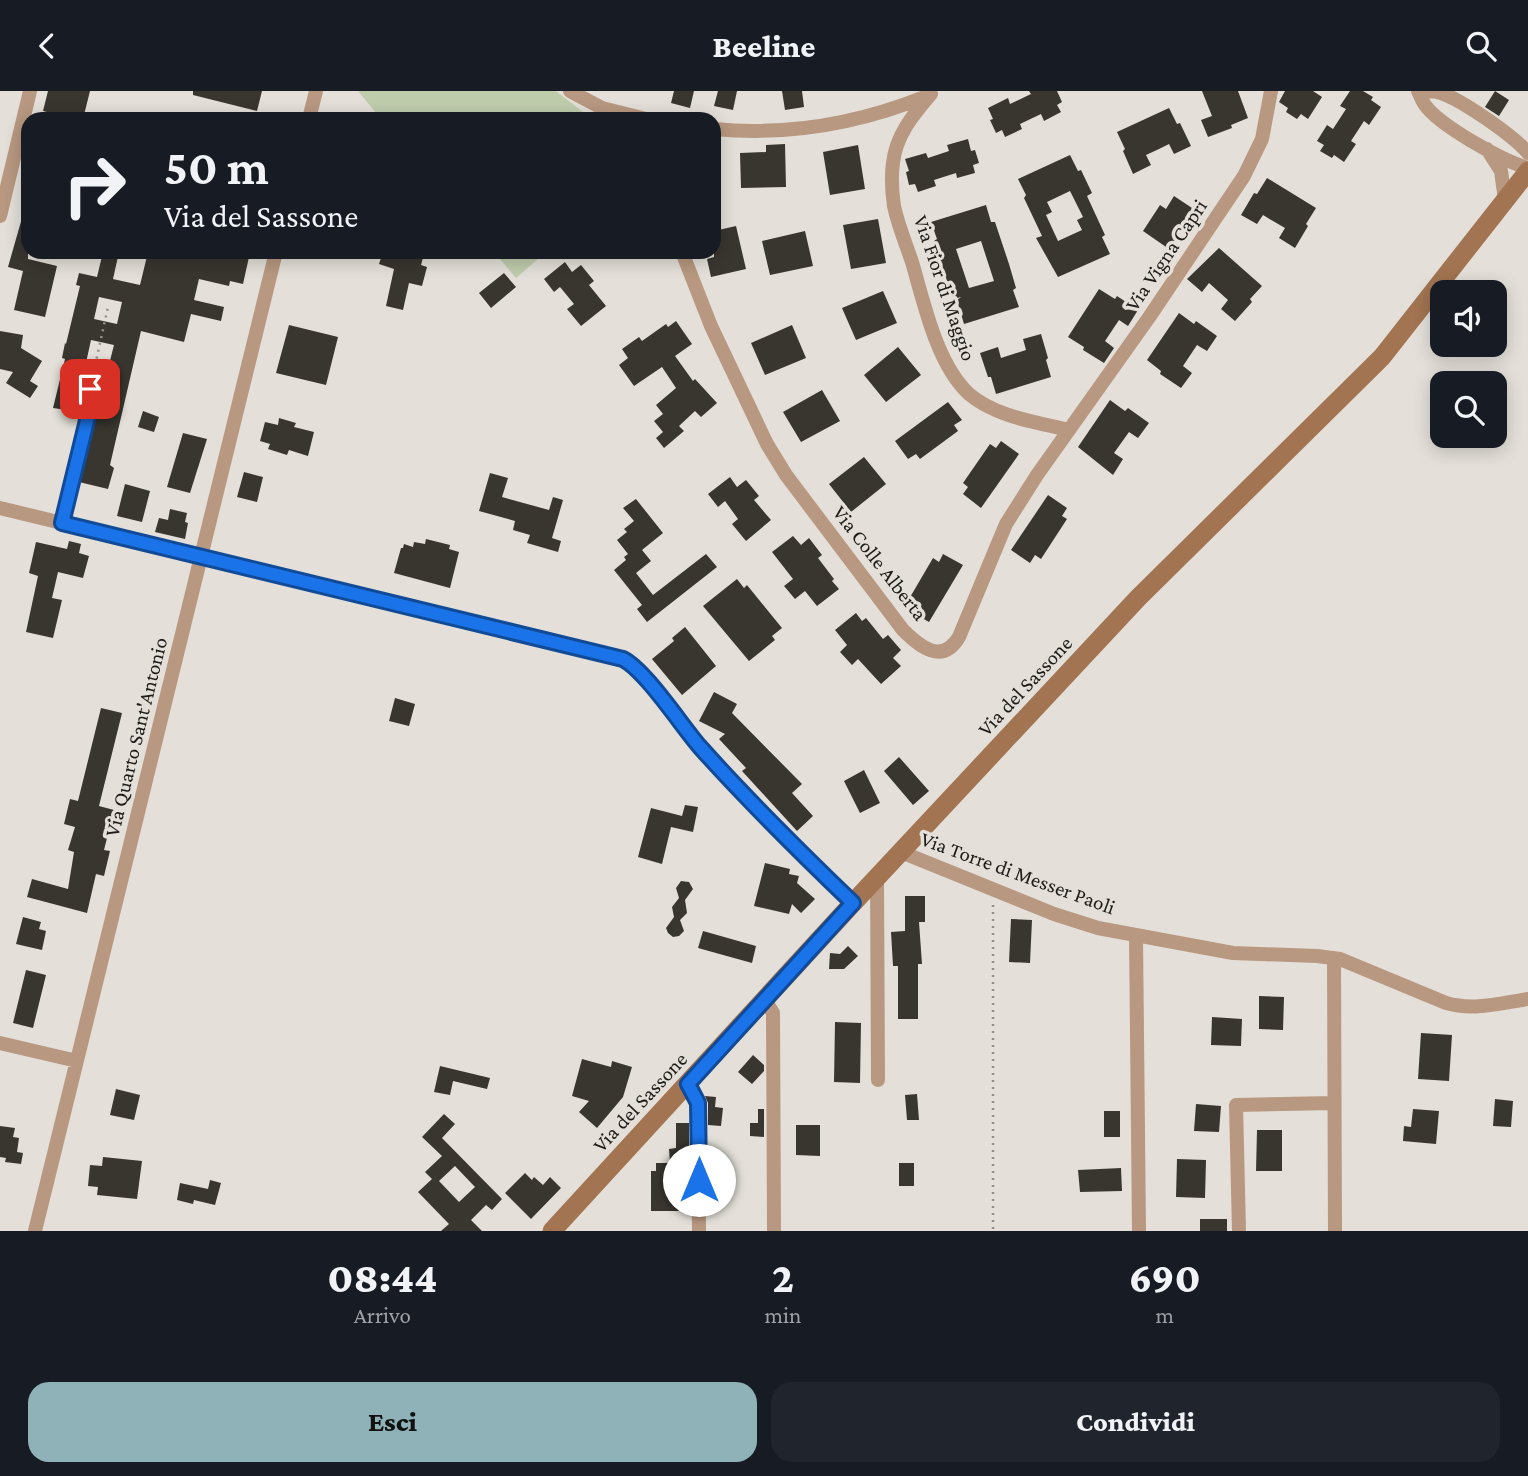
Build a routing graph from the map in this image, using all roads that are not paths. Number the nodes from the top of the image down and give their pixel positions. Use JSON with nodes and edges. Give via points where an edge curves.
{"nodes":[{"id":1,"x":30,"y":91,"type":"edge"},
{"id":2,"x":316,"y":91,"type":"edge"},
{"id":3,"x":570,"y":91,"type":"edge"},
{"id":4,"x":1271,"y":91,"type":"edge"},
{"id":5,"x":1418,"y":91,"type":"edge"},
{"id":6,"x":934,"y":92,"type":"edge"},
{"id":7,"x":25,"y":112,"type":"edge"},
{"id":8,"x":311,"y":112,"type":"edge"},
{"id":9,"x":616,"y":112,"type":"edge"},
{"id":10,"x":21,"y":128,"type":"edge"},
{"id":11,"x":1498,"y":128,"type":"junction"},
{"id":12,"x":721,"y":129,"type":"edge"},
{"id":13,"x":1528,"y":135,"type":"edge"},
{"id":14,"x":1487,"y":149,"type":"junction"},
{"id":15,"x":1528,"y":153,"type":"edge"},
{"id":16,"x":1528,"y":169,"type":"edge"},
{"id":17,"x":1505,"y":200,"type":"junction"},
{"id":18,"x":0,"y":216,"type":"edge"},
{"id":19,"x":274,"y":259,"type":"edge"},
{"id":20,"x":685,"y":259,"type":"edge"},
{"id":21,"x":90,"y":389,"type":"road end"},
{"id":22,"x":1069,"y":430,"type":"junction"},
{"id":23,"x":0,"y":508,"type":"edge"},
{"id":24,"x":62,"y":523,"type":"junction"},
{"id":25,"x":202,"y":558,"type":"junction"},
{"id":26,"x":901,"y":852,"type":"junction"},
{"id":27,"x":877,"y":877,"type":"junction"},
{"id":28,"x":853,"y":903,"type":"junction"},
{"id":29,"x":1136,"y":935,"type":"junction"},
{"id":30,"x":1334,"y":958,"type":"junction"},
{"id":31,"x":765,"y":999,"type":"junction"},
{"id":32,"x":1528,"y":999,"type":"edge"},
{"id":33,"x":0,"y":1043,"type":"edge"},
{"id":34,"x":77,"y":1061,"type":"junction"},
{"id":35,"x":878,"y":1080,"type":"dead end"},
{"id":36,"x":688,"y":1084,"type":"junction"},
{"id":37,"x":1333,"y":1103,"type":"junction"},
{"id":38,"x":35,"y":1231,"type":"edge"},
{"id":39,"x":552,"y":1231,"type":"edge"},
{"id":40,"x":699,"y":1231,"type":"edge"},
{"id":41,"x":774,"y":1231,"type":"edge"},
{"id":42,"x":1139,"y":1231,"type":"edge"},
{"id":43,"x":1239,"y":1231,"type":"edge"},
{"id":44,"x":1335,"y":1231,"type":"edge"}],
"edges":[{"from":1,"to":7,"type":"street"},
{"from":2,"to":8,"type":"street"},
{"from":3,"to":9,"type":"street"},
{"from":4,"to":22,"type":"street","name":"Via Vigna Capri","via":[[1262,139],[1244,176]]},
{"from":5,"to":11,"type":"street","via":[[1443,94]]},
{"from":5,"to":14,"type":"street","via":[[1432,113]]},
{"from":6,"to":12,"type":"street","via":[[881,113],[830,125],[770,132]]},
{"from":6,"to":22,"type":"street","name":"Via Fior di Maggio","via":[[902,131],[892,184],[894,207],[932,326],[949,368],[962,387],[983,404]]},
{"from":10,"to":18,"type":"street"},
{"from":11,"to":13,"type":"street"},
{"from":11,"to":15,"type":"street"},
{"from":14,"to":16,"type":"street"},
{"from":14,"to":17,"type":"street","via":[[1501,171]]},
{"from":16,"to":17,"type":"main road","name":"Via del Sassone"},
{"from":17,"to":26,"type":"main road","name":"Via del Sassone","via":[[1382,357],[1138,598]]},
{"from":19,"to":25,"type":"street","name":"Via Quarto Sant'Antonio"},
{"from":20,"to":22,"type":"street","name":"Via Colle Alberta","via":[[736,381],[773,454],[896,621],[923,647],[943,651],[957,641],[1006,524]]},
{"from":21,"to":24,"type":"lane","via":[[92,400]]},
{"from":23,"to":24,"type":"street"},
{"from":24,"to":25,"type":"street"},
{"from":25,"to":28,"type":"street","via":[[623,659],[637,668],[748,801]]},
{"from":25,"to":34,"type":"street","name":"Via Quarto Sant'Antonio"},
{"from":26,"to":27,"type":"main road","name":"Via del Sassone"},
{"from":26,"to":29,"type":"street","name":"Via Torre di Messer Paoli","via":[[1076,921]]},
{"from":27,"to":28,"type":"main road","name":"Via del Sassone"},
{"from":27,"to":35,"type":"street"},
{"from":28,"to":31,"type":"main road","name":"Via del Sassone"},
{"from":29,"to":30,"type":"street","name":"Via Torre di Messer Paoli","via":[[1233,953]]},
{"from":29,"to":42,"type":"street"},
{"from":30,"to":32,"type":"street","name":"Via Torre di Messer Paoli","via":[[1461,1007]]},
{"from":30,"to":37,"type":"street"},
{"from":31,"to":36,"type":"main road","name":"Via del Sassone"},
{"from":31,"to":41,"type":"street","via":[[773,1013]]},
{"from":33,"to":34,"type":"street"},
{"from":34,"to":38,"type":"street","name":"Via Quarto Sant'Antonio"},
{"from":36,"to":39,"type":"main road","name":"Via del Sassone"},
{"from":36,"to":40,"type":"street","via":[[698,1103]]},
{"from":37,"to":43,"type":"street","via":[[1236,1105]]},
{"from":37,"to":44,"type":"street"}]}
